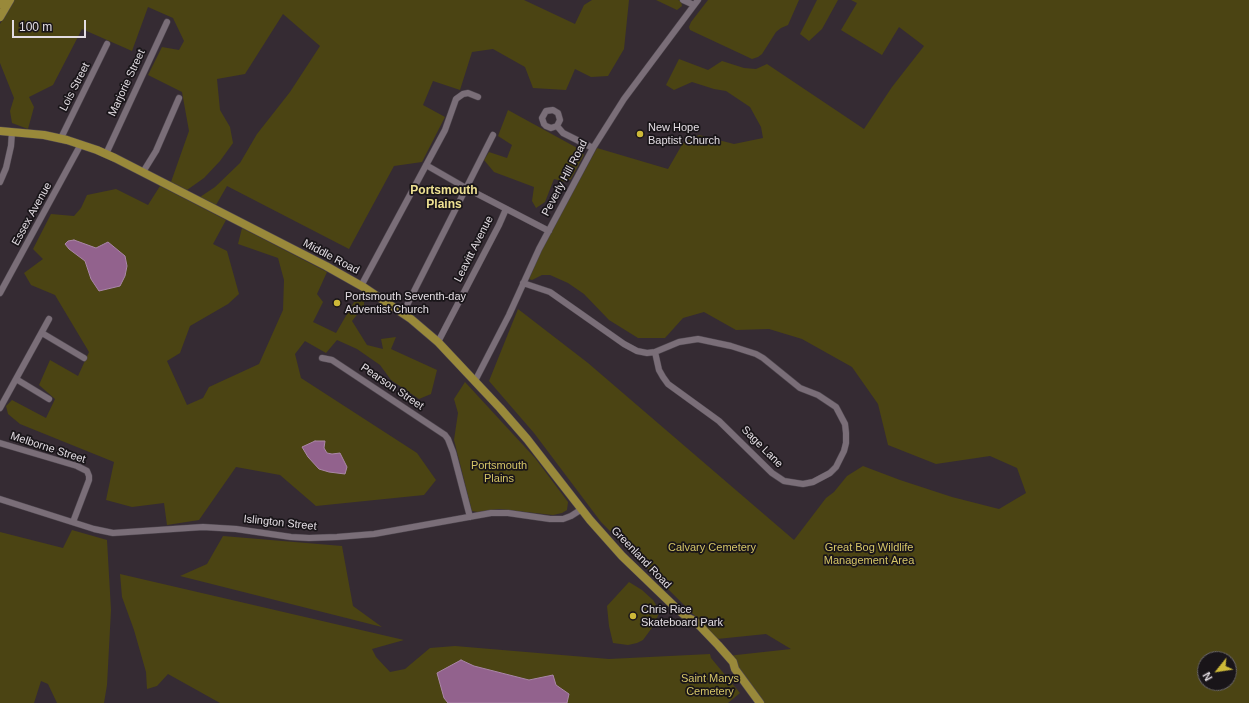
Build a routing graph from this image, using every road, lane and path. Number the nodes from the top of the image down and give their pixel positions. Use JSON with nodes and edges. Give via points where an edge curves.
{"nodes":[{"id":1,"x":2,"y":0,"type":"edge"},
{"id":2,"x":10,"y":0,"type":"edge"},
{"id":3,"x":683,"y":0,"type":"edge"},
{"id":4,"x":696,"y":2,"type":"edge"},
{"id":5,"x":0,"y":4,"type":"edge"},
{"id":6,"x":0,"y":18,"type":"edge"},
{"id":7,"x":167,"y":22,"type":"dead end"},
{"id":8,"x":106,"y":44,"type":"dead end"},
{"id":9,"x":478,"y":97,"type":"dead end"},
{"id":10,"x":179,"y":98,"type":"dead end"},
{"id":11,"x":557,"y":126,"type":"dead end"},
{"id":12,"x":0,"y":131,"type":"edge"},
{"id":13,"x":12,"y":132,"type":"junction"},
{"id":14,"x":493,"y":135,"type":"dead end"},
{"id":15,"x":61,"y":138,"type":"junction"},
{"id":16,"x":81,"y":144,"type":"junction"},
{"id":17,"x":593,"y":148,"type":"junction"},
{"id":18,"x":106,"y":154,"type":"junction"},
{"id":19,"x":426,"y":165,"type":"junction"},
{"id":20,"x":143,"y":172,"type":"junction"},
{"id":21,"x":0,"y":182,"type":"edge"},
{"id":22,"x":466,"y":188,"type":"junction"},
{"id":23,"x":506,"y":208,"type":"junction"},
{"id":24,"x":549,"y":231,"type":"junction"},
{"id":25,"x":523,"y":283,"type":"junction"},
{"id":26,"x":361,"y":286,"type":"junction"},
{"id":27,"x":0,"y":293,"type":"edge"},
{"id":28,"x":403,"y":313,"type":"junction"},
{"id":29,"x":50,"y":319,"type":"dead end"},
{"id":30,"x":42,"y":333,"type":"junction"},
{"id":31,"x":438,"y":342,"type":"junction"},
{"id":32,"x":655,"y":352,"type":"junction"},
{"id":33,"x":84,"y":358,"type":"dead end"},
{"id":34,"x":322,"y":358,"type":"dead end"},
{"id":35,"x":16,"y":379,"type":"junction"},
{"id":36,"x":474,"y":381,"type":"junction"},
{"id":37,"x":49,"y":399,"type":"dead end"},
{"id":38,"x":0,"y":408,"type":"edge"},
{"id":39,"x":0,"y":443,"type":"edge"},
{"id":40,"x":0,"y":499,"type":"edge"},
{"id":41,"x":582,"y":510,"type":"junction"},
{"id":42,"x":470,"y":517,"type":"junction"},
{"id":43,"x":73,"y":522,"type":"junction"},
{"id":44,"x":760,"y":703,"type":"edge"}],
"edges":[{"from":1,"to":5,"type":"main road"},
{"from":2,"to":6,"type":"main road"},
{"from":3,"to":4,"type":"street"},
{"from":4,"to":17,"type":"street","name":"Peverly Hill Road","via":[[624,99]]},
{"from":7,"to":18,"type":"street","name":"Marjorie Street"},
{"from":8,"to":15,"type":"street","name":"Lois Street"},
{"from":9,"to":19,"type":"street","via":[[468,93],[456,99],[445,130]]},
{"from":10,"to":20,"type":"street","via":[[156,151]]},
{"from":11,"to":17,"type":"street","via":[[563,133]]},
{"from":12,"to":13,"type":"main road","name":"Middle Road"},
{"from":13,"to":15,"type":"main road","name":"Middle Road"},
{"from":13,"to":21,"type":"street","via":[[6,168]]},
{"from":14,"to":22,"type":"street"},
{"from":15,"to":16,"type":"main road","name":"Middle Road"},
{"from":16,"to":18,"type":"main road","name":"Middle Road"},
{"from":16,"to":27,"type":"street","name":"Essex Avenue"},
{"from":17,"to":24,"type":"street","name":"Peverly Hill Road"},
{"from":18,"to":20,"type":"main road","name":"Middle Road"},
{"from":19,"to":22,"type":"street"},
{"from":19,"to":26,"type":"street"},
{"from":20,"to":26,"type":"main road","name":"Middle Road","via":[[320,262]]},
{"from":22,"to":23,"type":"street"},
{"from":22,"to":28,"type":"street"},
{"from":23,"to":24,"type":"street"},
{"from":23,"to":31,"type":"street","name":"Leavitt Avenue"},
{"from":24,"to":25,"type":"street","name":"Peverly Hill Road"},
{"from":25,"to":32,"type":"street","via":[[550,292],[631,348]]},
{"from":25,"to":36,"type":"street","name":"Peverly Hill Road"},
{"from":26,"to":28,"type":"main road","name":"Middle Road"},
{"from":28,"to":31,"type":"main road","name":"Middle Road"},
{"from":29,"to":30,"type":"street"},
{"from":30,"to":33,"type":"street"},
{"from":30,"to":35,"type":"street"},
{"from":31,"to":36,"type":"main road","name":"Middle Road"},
{"from":32,"to":32,"type":"street","name":"Sage Lane","via":[[679,342],[698,339],[731,346],[763,358],[800,388],[818,395],[836,407],[845,424],[846,438],[844,451],[836,467],[813,482],[803,484],[784,481],[772,473],[720,420],[668,384],[659,370]]},
{"from":34,"to":42,"type":"street","name":"Pearson Street","via":[[332,360],[434,427],[448,439]]},
{"from":35,"to":37,"type":"street"},
{"from":35,"to":38,"type":"street"},
{"from":36,"to":41,"type":"main road","name":"Middle Road","via":[[527,439]]},
{"from":39,"to":43,"type":"street","name":"Melborne Street","via":[[87,470],[89,480]]},
{"from":40,"to":43,"type":"street","name":"Islington Street"},
{"from":41,"to":42,"type":"street","name":"Islington Street","via":[[559,519],[508,513]]},
{"from":41,"to":44,"type":"main road","name":"Greenland Road","via":[[629,564],[733,662],[735,669]]},
{"from":42,"to":43,"type":"street","name":"Islington Street","via":[[374,534],[323,538],[203,527],[114,533]]}]}
